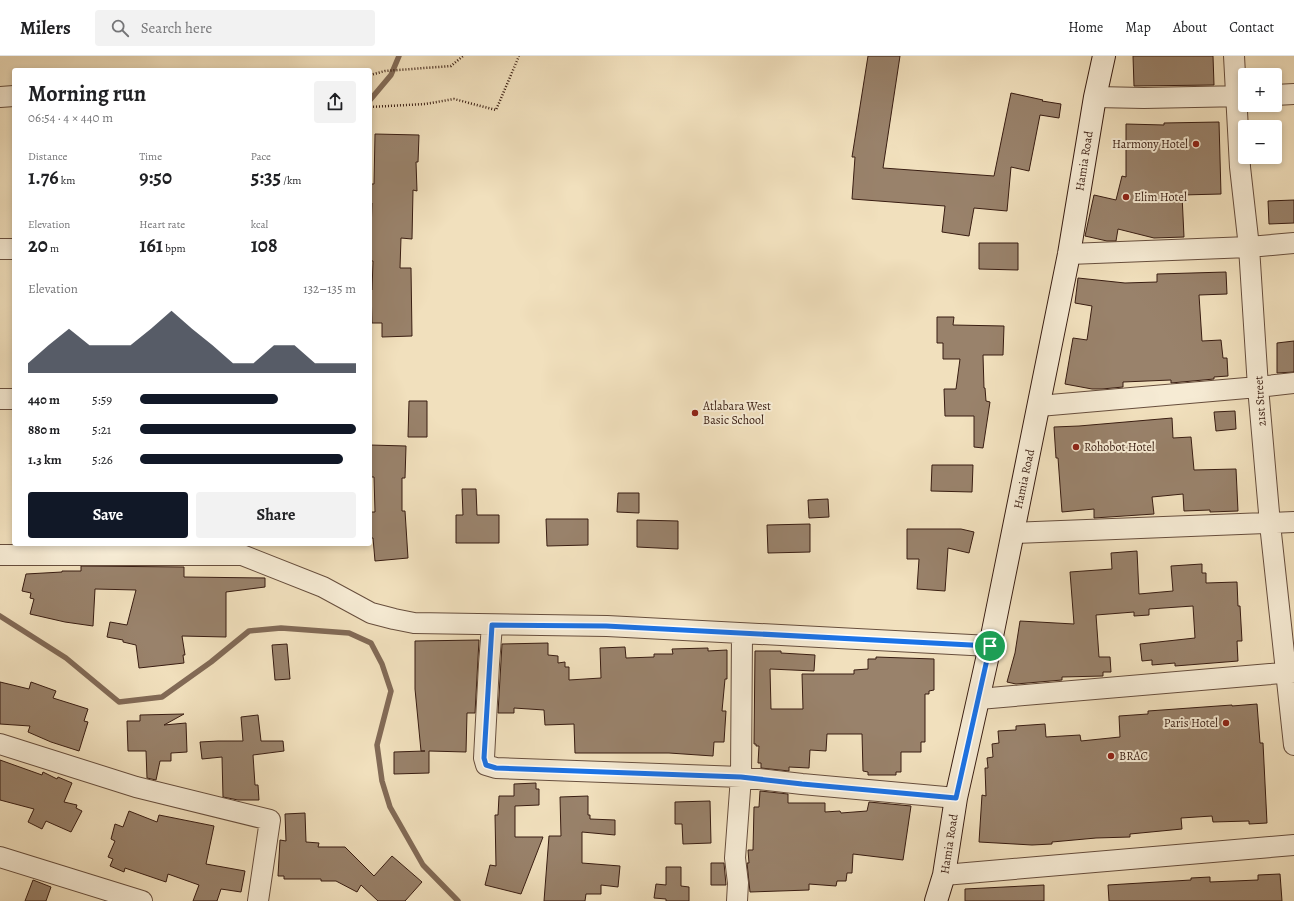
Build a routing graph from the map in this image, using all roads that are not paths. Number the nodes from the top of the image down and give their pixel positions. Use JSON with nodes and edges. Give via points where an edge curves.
{"nodes":[{"id":1,"x":1104,"y":56,"type":"edge"},
{"id":2,"x":1234,"y":56,"type":"edge"},
{"id":3,"x":1238,"y":83,"type":"edge"},
{"id":4,"x":1294,"y":94,"type":"edge"},
{"id":5,"x":1282,"y":95,"type":"edge"},
{"id":6,"x":12,"y":96,"type":"edge"},
{"id":7,"x":0,"y":97,"type":"edge"},
{"id":8,"x":1238,"y":97,"type":"edge"},
{"id":9,"x":1095,"y":98,"type":"junction"},
{"id":10,"x":1240,"y":112,"type":"edge"},
{"id":11,"x":1294,"y":243,"type":"edge"},
{"id":12,"x":1249,"y":247,"type":"junction"},
{"id":13,"x":0,"y":249,"type":"edge"},
{"id":14,"x":12,"y":249,"type":"edge"},
{"id":15,"x":1069,"y":254,"type":"junction"},
{"id":16,"x":1294,"y":383,"type":"edge"},
{"id":17,"x":1258,"y":387,"type":"junction"},
{"id":18,"x":0,"y":399,"type":"edge"},
{"id":19,"x":12,"y":400,"type":"edge"},
{"id":20,"x":1039,"y":406,"type":"junction"},
{"id":21,"x":1294,"y":522,"type":"edge"},
{"id":22,"x":1270,"y":524,"type":"junction"},
{"id":23,"x":1013,"y":533,"type":"junction"},
{"id":24,"x":0,"y":555,"type":"edge"},
{"id":25,"x":492,"y":625,"type":"junction"},
{"id":26,"x":742,"y":634,"type":"junction"},
{"id":27,"x":990,"y":646,"type":"junction"},
{"id":28,"x":1290,"y":673,"type":"edge"},
{"id":29,"x":979,"y":699,"type":"junction"},
{"id":30,"x":0,"y":744,"type":"edge"},
{"id":31,"x":1294,"y":745,"type":"edge"},
{"id":32,"x":741,"y":777,"type":"junction"},
{"id":33,"x":956,"y":798,"type":"junction"},
{"id":34,"x":1294,"y":845,"type":"edge"},
{"id":35,"x":0,"y":857,"type":"edge"},
{"id":36,"x":944,"y":875,"type":"junction"},
{"id":37,"x":142,"y":901,"type":"edge"},
{"id":38,"x":258,"y":901,"type":"edge"},
{"id":39,"x":737,"y":901,"type":"edge"},
{"id":40,"x":936,"y":901,"type":"edge"}],
"edges":[{"from":1,"to":9,"type":"main road","name":"Hamia Road"},
{"from":2,"to":3,"type":"street","name":"21st Street"},
{"from":4,"to":5,"type":"street"},
{"from":6,"to":7,"type":"street"},
{"from":8,"to":9,"type":"street"},
{"from":9,"to":15,"type":"main road","name":"Hamia Road"},
{"from":10,"to":12,"type":"street","name":"21st Street","via":[[1240,167]]},
{"from":11,"to":12,"type":"street"},
{"from":12,"to":15,"type":"street"},
{"from":12,"to":17,"type":"street","name":"21st Street"},
{"from":13,"to":14,"type":"street"},
{"from":15,"to":20,"type":"main road","name":"Hamia Road"},
{"from":16,"to":17,"type":"street"},
{"from":17,"to":20,"type":"street"},
{"from":17,"to":22,"type":"street","name":"21st Street"},
{"from":18,"to":19,"type":"street"},
{"from":20,"to":23,"type":"main road","name":"Hamia Road"},
{"from":21,"to":22,"type":"street"},
{"from":22,"to":23,"type":"street"},
{"from":22,"to":28,"type":"street","name":"21st Street"},
{"from":23,"to":27,"type":"main road","name":"Hamia Road"},
{"from":24,"to":25,"type":"street","via":[[242,555],[323,588],[371,613],[414,623]]},
{"from":25,"to":26,"type":"street","via":[[606,626]]},
{"from":25,"to":32,"type":"street","via":[[484,751],[486,765],[496,768]]},
{"from":26,"to":27,"type":"street"},
{"from":26,"to":32,"type":"street"},
{"from":27,"to":29,"type":"main road","name":"Hamia Road"},
{"from":28,"to":29,"type":"street"},
{"from":28,"to":31,"type":"street","name":"21st Street"},
{"from":29,"to":33,"type":"main road","name":"Hamia Road"},
{"from":30,"to":38,"type":"street","via":[[136,787],[270,820]]},
{"from":32,"to":33,"type":"street"},
{"from":32,"to":39,"type":"street","via":[[735,858]]},
{"from":33,"to":36,"type":"main road","name":"Hamia Road"},
{"from":34,"to":36,"type":"street"},
{"from":35,"to":37,"type":"street"},
{"from":36,"to":40,"type":"main road","name":"Hamia Road"}]}
